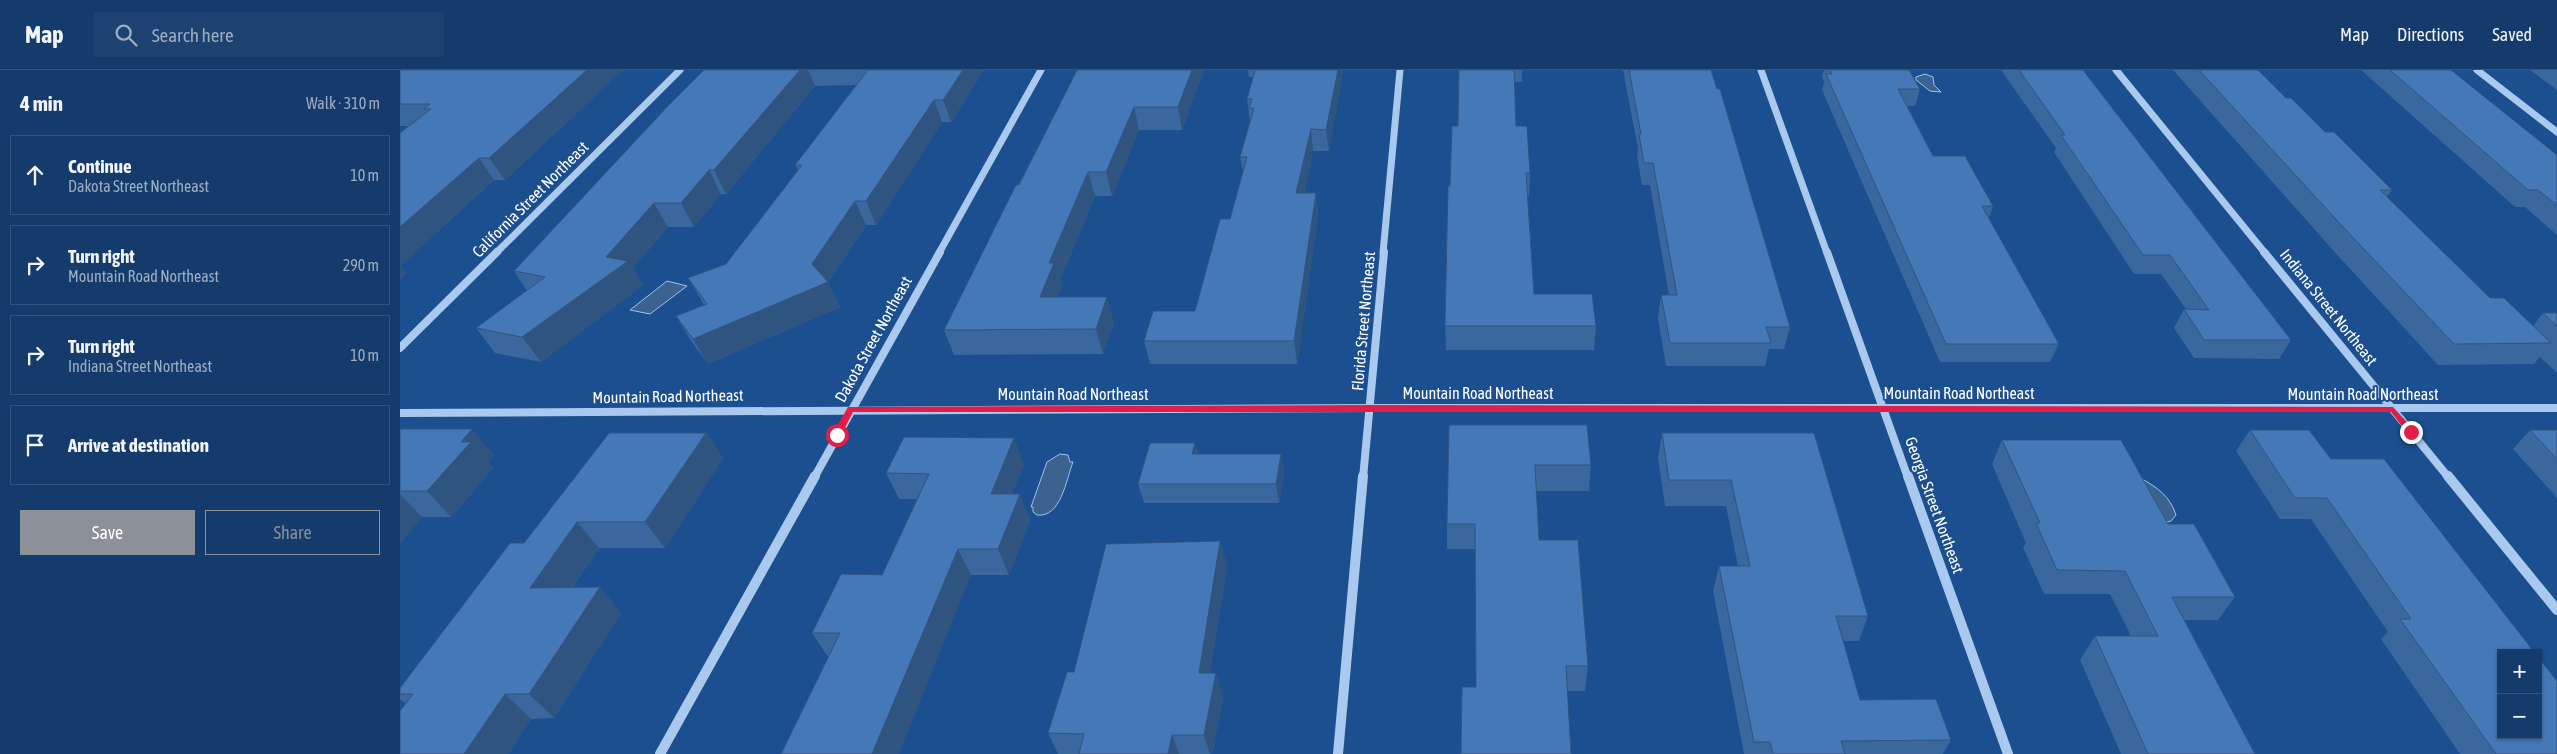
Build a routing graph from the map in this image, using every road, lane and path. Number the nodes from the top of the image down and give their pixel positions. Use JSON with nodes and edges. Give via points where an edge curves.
{"nodes":[{"id":1,"x":680,"y":70,"type":"edge"},
{"id":2,"x":1041,"y":70,"type":"edge"},
{"id":3,"x":1400,"y":70,"type":"edge"},
{"id":4,"x":1761,"y":70,"type":"edge"},
{"id":5,"x":2116,"y":70,"type":"edge"},
{"id":6,"x":2477,"y":70,"type":"edge"},
{"id":7,"x":2557,"y":132,"type":"edge"},
{"id":8,"x":400,"y":348,"type":"edge"},
{"id":9,"x":1370,"y":408,"type":"junction"},
{"id":10,"x":1884,"y":408,"type":"junction"},
{"id":11,"x":2557,"y":408,"type":"edge"},
{"id":12,"x":851,"y":409,"type":"junction"},
{"id":13,"x":2393,"y":409,"type":"junction"},
{"id":14,"x":400,"y":414,"type":"edge"},
{"id":15,"x":2557,"y":610,"type":"edge"},
{"id":16,"x":660,"y":754,"type":"edge"},
{"id":17,"x":1338,"y":754,"type":"edge"},
{"id":18,"x":2008,"y":754,"type":"edge"}],
"edges":[{"from":1,"to":8,"type":"street","name":"California Street Northeast"},
{"from":2,"to":12,"type":"street","name":"Dakota Street Northeast"},
{"from":3,"to":9,"type":"street","name":"Florida Street Northeast"},
{"from":4,"to":10,"type":"street","name":"Georgia Street Northeast"},
{"from":5,"to":13,"type":"street","name":"Indiana Street Northeast"},
{"from":6,"to":7,"type":"street"},
{"from":9,"to":10,"type":"street","name":"Mountain Road Northeast"},
{"from":9,"to":12,"type":"street","name":"Mountain Road Northeast"},
{"from":9,"to":17,"type":"street","name":"Florida Street Northeast"},
{"from":10,"to":13,"type":"street","name":"Mountain Road Northeast"},
{"from":10,"to":18,"type":"street","name":"Georgia Street Northeast"},
{"from":11,"to":13,"type":"street","name":"Mountain Road Northeast"},
{"from":12,"to":14,"type":"street","name":"Mountain Road Northeast"},
{"from":12,"to":16,"type":"street","name":"Dakota Street Northeast"},
{"from":13,"to":15,"type":"street","name":"Indiana Street Northeast"}]}
